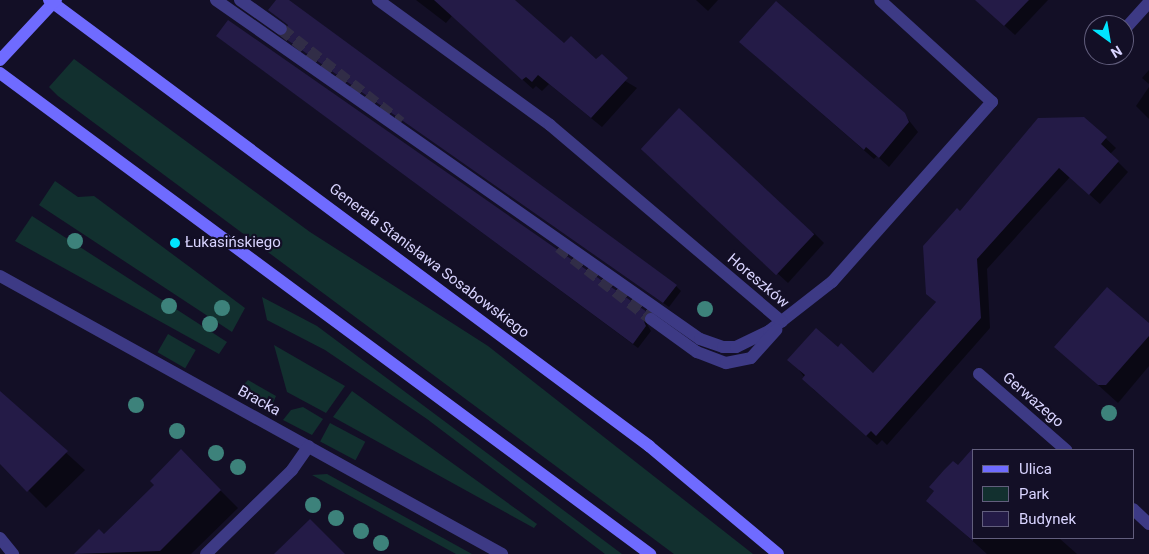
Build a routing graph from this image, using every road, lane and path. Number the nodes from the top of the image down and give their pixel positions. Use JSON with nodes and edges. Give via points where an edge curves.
{"nodes":[{"id":1,"x":216,"y":0,"type":"edge"},
{"id":2,"x":240,"y":0,"type":"edge"},
{"id":3,"x":378,"y":0,"type":"edge"},
{"id":4,"x":880,"y":0,"type":"edge"},
{"id":5,"x":53,"y":1,"type":"edge"},
{"id":6,"x":1149,"y":2,"type":"edge"},
{"id":7,"x":1134,"y":19,"type":"edge"},
{"id":8,"x":281,"y":29,"type":"tunnel mouth"},
{"id":9,"x":0,"y":60,"type":"edge"},
{"id":10,"x":0,"y":73,"type":"edge"},
{"id":11,"x":0,"y":276,"type":"edge"},
{"id":12,"x":651,"y":319,"type":"tunnel mouth"},
{"id":13,"x":782,"y":322,"type":"junction"},
{"id":14,"x":979,"y":374,"type":"dead end"},
{"id":15,"x":309,"y":446,"type":"junction"},
{"id":16,"x":1065,"y":449,"type":"edge"},
{"id":17,"x":1134,"y":510,"type":"edge"},
{"id":18,"x":1149,"y":524,"type":"edge"},
{"id":19,"x":0,"y":538,"type":"edge"},
{"id":20,"x":13,"y":554,"type":"edge"},
{"id":21,"x":206,"y":554,"type":"edge"},
{"id":22,"x":502,"y":554,"type":"edge"},
{"id":23,"x":650,"y":554,"type":"edge"},
{"id":24,"x":778,"y":554,"type":"edge"}],
"edges":[{"from":1,"to":13,"type":"street","via":[[706,342],[736,347]]},
{"from":2,"to":8,"type":"street"},
{"from":3,"to":13,"type":"street","name":"Horeszków","via":[[550,125]]},
{"from":4,"to":13,"type":"street","name":"Horeszków","via":[[992,102],[832,282]]},
{"from":5,"to":9,"type":"main road"},
{"from":5,"to":24,"type":"main road","name":"Generała Stanisława Sosabowskiego","via":[[641,440]]},
{"from":6,"to":7,"type":"street"},
{"from":10,"to":23,"type":"main road"},
{"from":11,"to":15,"type":"street","name":"Bracka"},
{"from":12,"to":13,"type":"street","via":[[697,352],[726,363],[740,363],[759,352]]},
{"from":14,"to":16,"type":"street","name":"Gerwazego"},
{"from":15,"to":21,"type":"street","via":[[292,470]]},
{"from":15,"to":22,"type":"street","name":"Bracka"},
{"from":17,"to":18,"type":"street"},
{"from":19,"to":20,"type":"street"}]}
